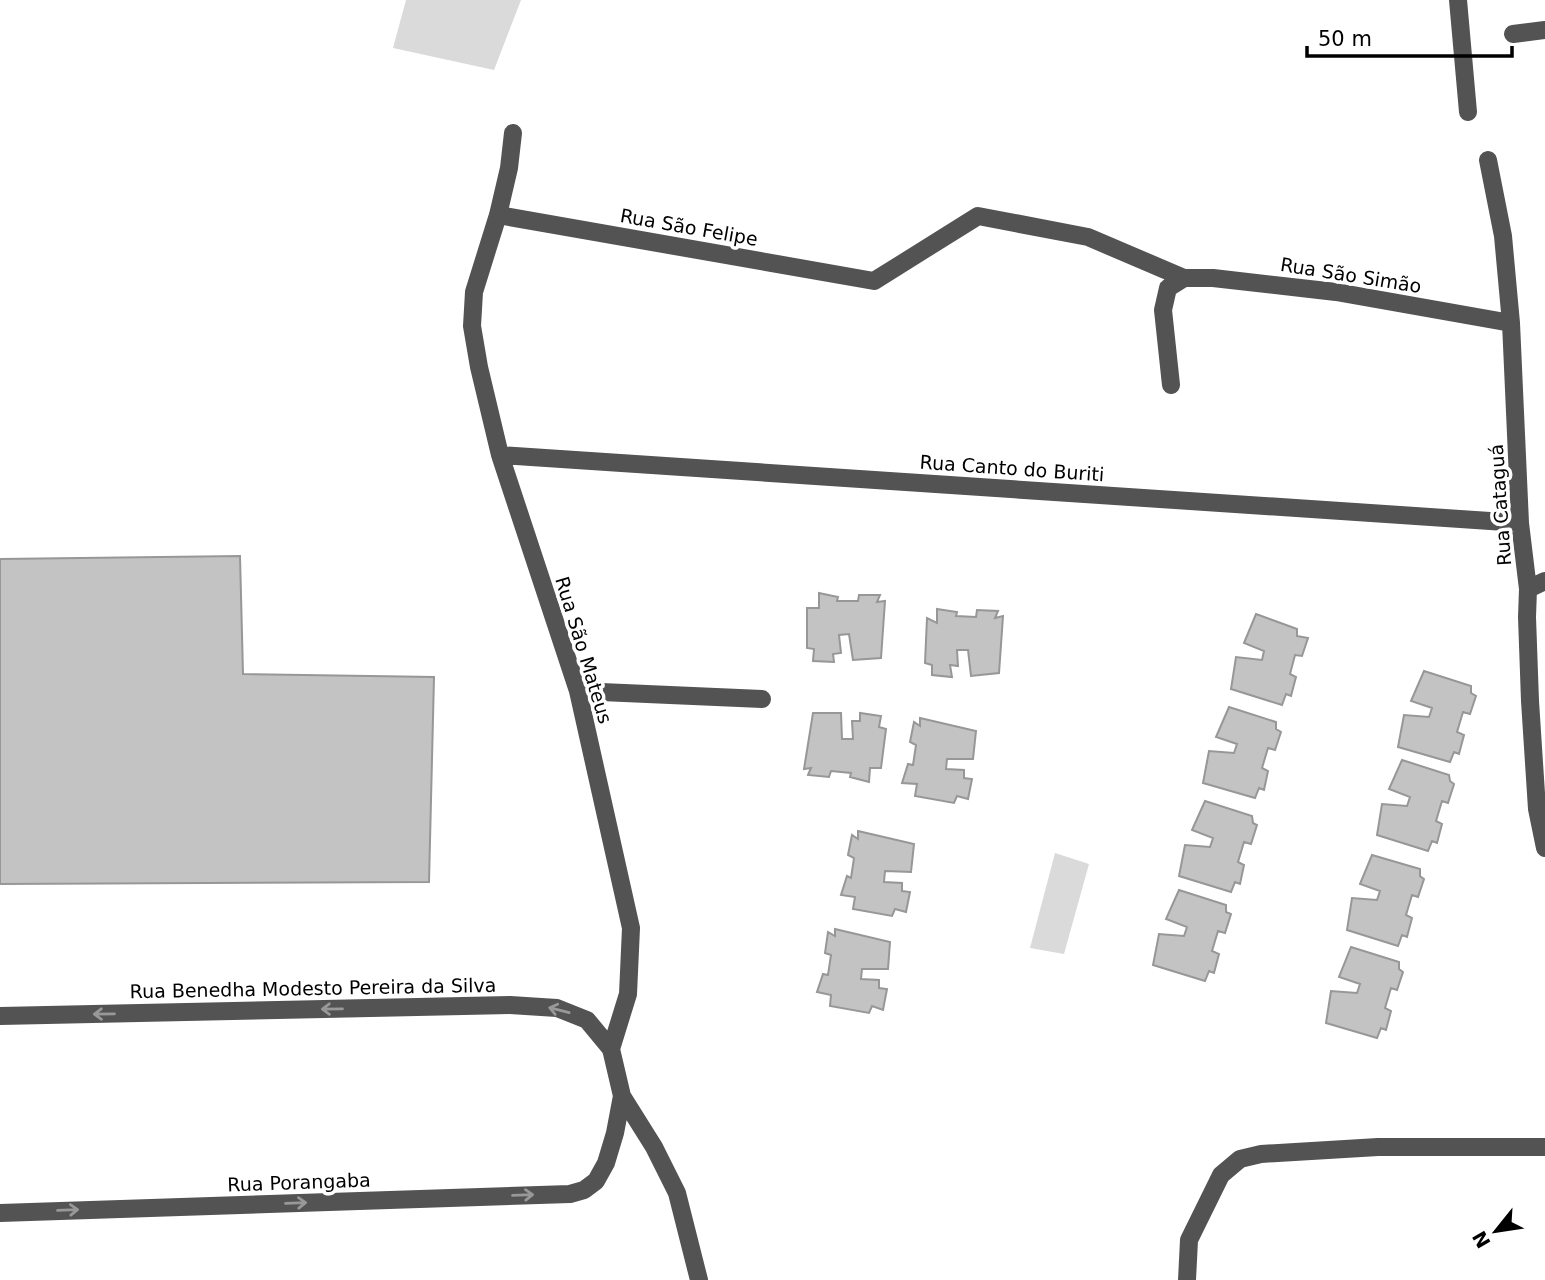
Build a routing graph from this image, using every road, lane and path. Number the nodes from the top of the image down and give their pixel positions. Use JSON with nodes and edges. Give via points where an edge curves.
{"nodes":[{"id":1,"x":1458,"y":0,"type":"edge"},
{"id":2,"x":1545,"y":30,"type":"edge"},
{"id":3,"x":1513,"y":34,"type":"dead end"},
{"id":4,"x":1468,"y":113,"type":"dead end"},
{"id":5,"x":513,"y":133,"type":"dead end"},
{"id":6,"x":1488,"y":160,"type":"dead end"},
{"id":7,"x":498,"y":215,"type":"junction"},
{"id":8,"x":1184,"y":278,"type":"junction"},
{"id":9,"x":874,"y":281,"type":"joint"},
{"id":10,"x":1511,"y":323,"type":"junction"},
{"id":11,"x":1171,"y":385,"type":"dead end"},
{"id":12,"x":500,"y":455,"type":"junction"},
{"id":13,"x":1520,"y":523,"type":"junction"},
{"id":14,"x":1545,"y":581,"type":"edge"},
{"id":15,"x":1528,"y":589,"type":"junction"},
{"id":16,"x":578,"y":691,"type":"junction"},
{"id":17,"x":762,"y":699,"type":"dead end"},
{"id":18,"x":1545,"y":848,"type":"edge"},
{"id":19,"x":0,"y":1016,"type":"edge"},
{"id":20,"x":611,"y":1049,"type":"junction"},
{"id":21,"x":622,"y":1096,"type":"junction"},
{"id":22,"x":1545,"y":1147,"type":"edge"},
{"id":23,"x":0,"y":1213,"type":"edge"},
{"id":24,"x":699,"y":1280,"type":"edge"},
{"id":25,"x":1187,"y":1280,"type":"edge"}],
"edges":[{"from":1,"to":4,"type":"street"},
{"from":2,"to":3,"type":"street"},
{"from":5,"to":7,"type":"street","name":"Rua São Mateus"},
{"from":6,"to":10,"type":"street","name":"Rua Cataguá","via":[[1503,236]]},
{"from":7,"to":9,"type":"street","name":"Rua São Felipe"},
{"from":7,"to":12,"type":"street","name":"Rua São Mateus","via":[[474,292],[472,326]]},
{"from":8,"to":9,"type":"street","name":"Rua São Simão","via":[[1088,237],[978,216]]},
{"from":8,"to":10,"type":"street","name":"Rua São Simão","via":[[1336,292]]},
{"from":8,"to":11,"type":"street","via":[[1168,288],[1163,310]]},
{"from":10,"to":13,"type":"street","name":"Rua Cataguá"},
{"from":12,"to":13,"type":"street","name":"Rua Canto do Buriti"},
{"from":12,"to":16,"type":"street","name":"Rua São Mateus"},
{"from":13,"to":15,"type":"street","name":"Rua Cataguá"},
{"from":14,"to":15,"type":"street"},
{"from":15,"to":18,"type":"street","name":"Rua Cataguá","via":[[1537,809]]},
{"from":16,"to":17,"type":"street"},
{"from":16,"to":20,"type":"street","name":"Rua São Mateus","via":[[631,928],[628,994]]},
{"from":20,"to":19,"type":"street","name":"Rua Benedha Modesto Pereira da Silva","one_way":true,"via":[[587,1020],[557,1008],[510,1005]]},
{"from":20,"to":21,"type":"street"},
{"from":23,"to":21,"type":"street","name":"Rua Porangaba","one_way":true,"via":[[570,1194],[584,1191],[596,1181],[606,1163]]},
{"from":21,"to":24,"type":"street","via":[[677,1193]]},
{"from":22,"to":25,"type":"street","via":[[1378,1147],[1240,1159],[1221,1175],[1189,1240]]}]}
